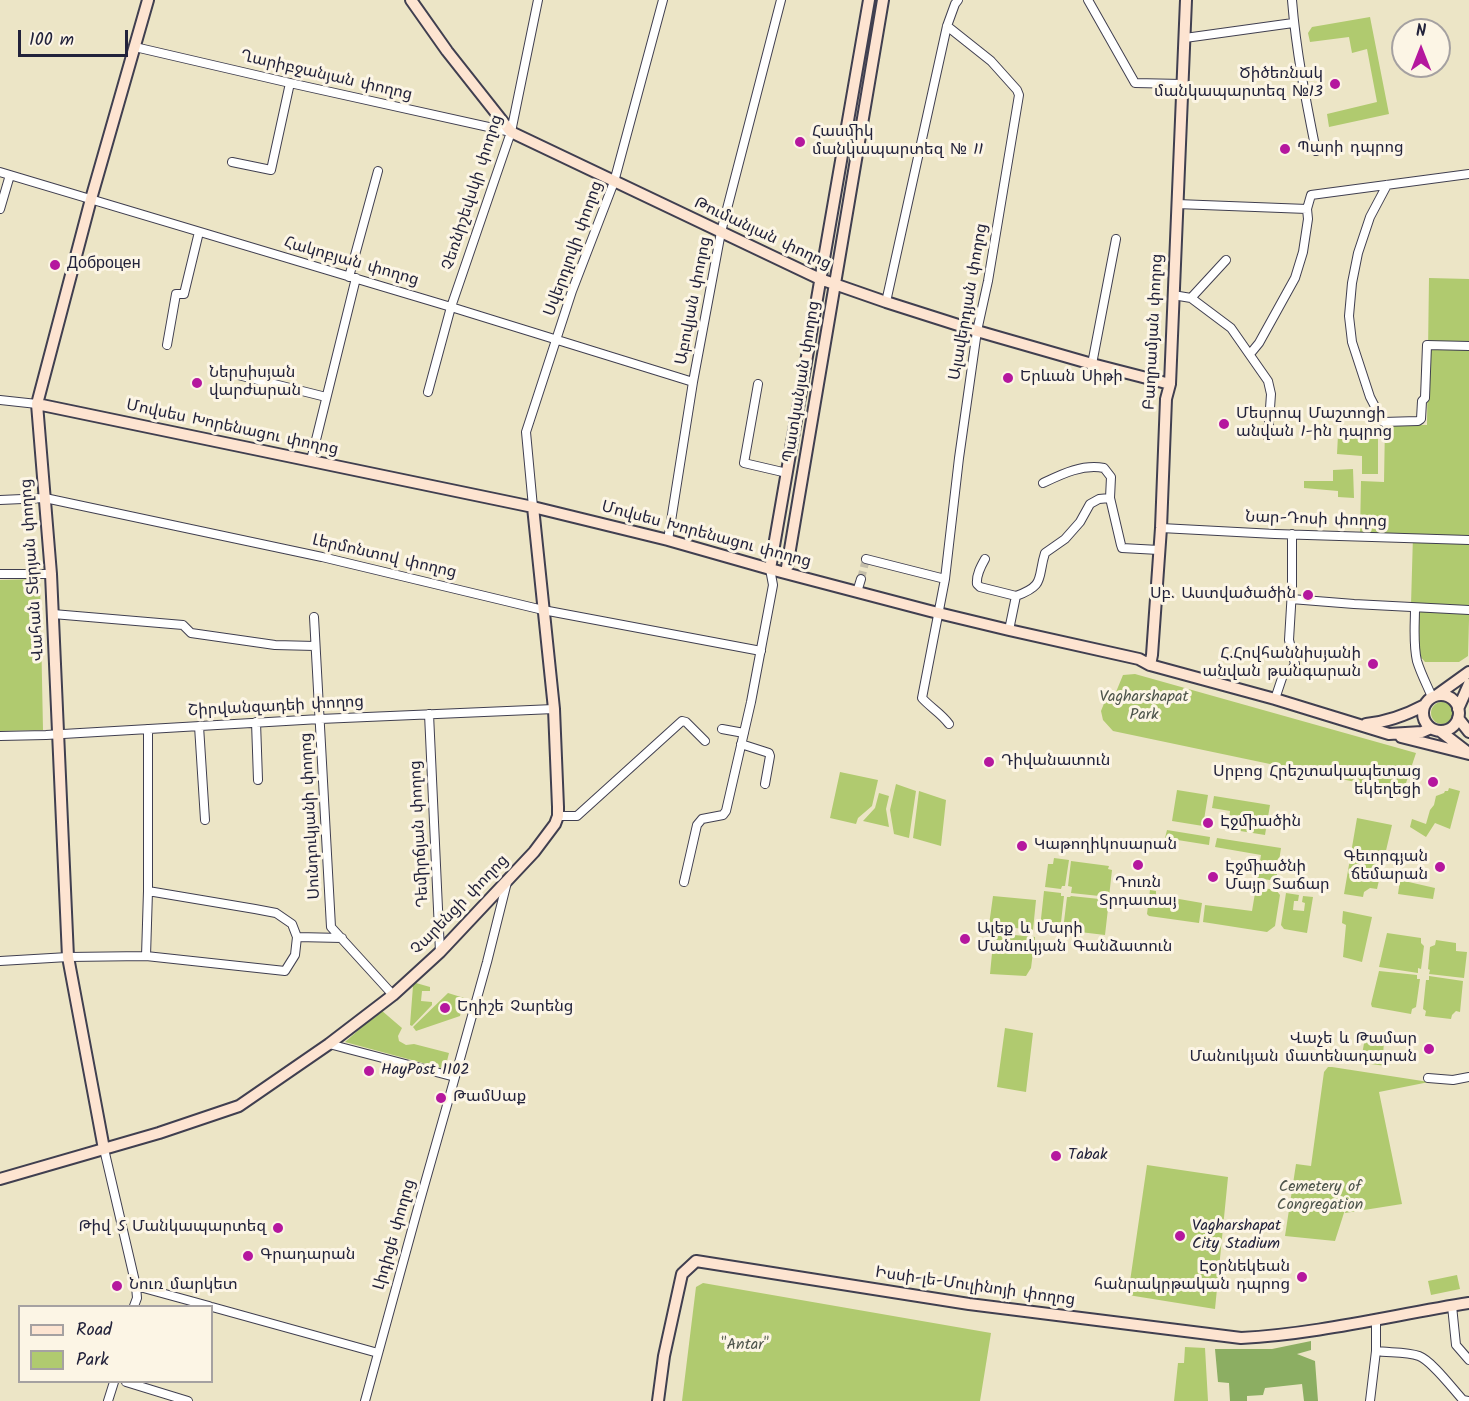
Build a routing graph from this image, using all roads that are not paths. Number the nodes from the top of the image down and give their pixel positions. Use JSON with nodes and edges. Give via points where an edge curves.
{"nodes":[{"id":1,"x":148,"y":0,"type":"edge"},
{"id":2,"x":411,"y":0,"type":"edge"},
{"id":3,"x":538,"y":0,"type":"edge"},
{"id":4,"x":663,"y":0,"type":"edge"},
{"id":5,"x":781,"y":0,"type":"edge"},
{"id":6,"x":869,"y":0,"type":"edge"},
{"id":7,"x":883,"y":0,"type":"edge"},
{"id":8,"x":958,"y":0,"type":"edge"},
{"id":9,"x":1088,"y":0,"type":"edge"},
{"id":10,"x":1186,"y":0,"type":"edge"},
{"id":11,"x":1292,"y":0,"type":"edge"},
{"id":12,"x":1293,"y":23,"type":"junction"},
{"id":13,"x":947,"y":26,"type":"junction"},
{"id":14,"x":1185,"y":38,"type":"junction"},
{"id":15,"x":135,"y":47,"type":"junction"},
{"id":16,"x":291,"y":83,"type":"junction"},
{"id":17,"x":1182,"y":84,"type":"junction"},
{"id":18,"x":511,"y":132,"type":"junction"},
{"id":19,"x":1316,"y":152,"type":"dead end"},
{"id":20,"x":232,"y":162,"type":"dead end"},
{"id":21,"x":378,"y":171,"type":"dead end"},
{"id":22,"x":0,"y":172,"type":"edge"},
{"id":23,"x":1469,"y":174,"type":"edge"},
{"id":24,"x":10,"y":175,"type":"junction"},
{"id":25,"x":614,"y":182,"type":"junction"},
{"id":26,"x":1387,"y":185,"type":"junction"},
{"id":27,"x":91,"y":200,"type":"junction"},
{"id":28,"x":1177,"y":204,"type":"junction"},
{"id":29,"x":0,"y":208,"type":"edge"},
{"id":30,"x":1307,"y":209,"type":"junction"},
{"id":31,"x":199,"y":232,"type":"junction"},
{"id":32,"x":721,"y":232,"type":"junction"},
{"id":33,"x":1116,"y":239,"type":"dead end"},
{"id":34,"x":1226,"y":260,"type":"dead end"},
{"id":35,"x":353,"y":278,"type":"junction"},
{"id":36,"x":820,"y":279,"type":"junction"},
{"id":37,"x":834,"y":284,"type":"junction"},
{"id":38,"x":1173,"y":295,"type":"junction"},
{"id":39,"x":1191,"y":298,"type":"junction"},
{"id":40,"x":886,"y":302,"type":"junction"},
{"id":41,"x":451,"y":307,"type":"junction"},
{"id":42,"x":977,"y":331,"type":"junction"},
{"id":43,"x":557,"y":341,"type":"junction"},
{"id":44,"x":166,"y":345,"type":"dead end"},
{"id":45,"x":1469,"y":346,"type":"edge"},
{"id":46,"x":1250,"y":354,"type":"junction"},
{"id":47,"x":1092,"y":364,"type":"junction"},
{"id":48,"x":226,"y":372,"type":"dead end"},
{"id":49,"x":693,"y":382,"type":"junction"},
{"id":50,"x":758,"y":384,"type":"dead end"},
{"id":51,"x":1170,"y":384,"type":"junction"},
{"id":52,"x":428,"y":392,"type":"dead end"},
{"id":53,"x":326,"y":397,"type":"junction"},
{"id":54,"x":0,"y":400,"type":"edge"},
{"id":55,"x":37,"y":404,"type":"junction"},
{"id":56,"x":1268,"y":437,"type":"dead end"},
{"id":57,"x":311,"y":460,"type":"junction"},
{"id":58,"x":787,"y":473,"type":"junction"},
{"id":59,"x":1043,"y":483,"type":"dead end"},
{"id":60,"x":45,"y":498,"type":"junction"},
{"id":61,"x":1110,"y":498,"type":"junction"},
{"id":62,"x":0,"y":500,"type":"edge"},
{"id":63,"x":533,"y":507,"type":"junction"},
{"id":64,"x":1161,"y":528,"type":"junction"},
{"id":65,"x":1292,"y":534,"type":"junction"},
{"id":66,"x":668,"y":540,"type":"junction"},
{"id":67,"x":1469,"y":540,"type":"edge"},
{"id":68,"x":1160,"y":550,"type":"junction"},
{"id":69,"x":866,"y":559,"type":"dead end"},
{"id":70,"x":985,"y":559,"type":"dead end"},
{"id":71,"x":770,"y":569,"type":"junction"},
{"id":72,"x":786,"y":573,"type":"junction"},
{"id":73,"x":0,"y":574,"type":"edge"},
{"id":74,"x":51,"y":574,"type":"junction"},
{"id":75,"x":861,"y":579,"type":"tunnel mouth"},
{"id":76,"x":945,"y":579,"type":"junction"},
{"id":77,"x":773,"y":585,"type":"junction"},
{"id":78,"x":857,"y":592,"type":"junction"},
{"id":79,"x":1016,"y":596,"type":"junction"},
{"id":80,"x":1291,"y":599,"type":"junction"},
{"id":81,"x":1415,"y":608,"type":"junction"},
{"id":82,"x":543,"y":610,"type":"junction"},
{"id":83,"x":1469,"y":610,"type":"edge"},
{"id":84,"x":939,"y":613,"type":"junction"},
{"id":85,"x":53,"y":614,"type":"junction"},
{"id":86,"x":314,"y":617,"type":"dead end"},
{"id":87,"x":1009,"y":630,"type":"junction"},
{"id":88,"x":315,"y":646,"type":"junction"},
{"id":89,"x":761,"y":651,"type":"junction"},
{"id":90,"x":1150,"y":665,"type":"junction"},
{"id":91,"x":1469,"y":672,"type":"edge"},
{"id":92,"x":1469,"y":684,"type":"edge"},
{"id":93,"x":1275,"y":699,"type":"junction"},
{"id":94,"x":1431,"y":699,"type":"junction"},
{"id":95,"x":554,"y":709,"type":"junction"},
{"id":96,"x":1458,"y":713,"type":"junction"},
{"id":97,"x":429,"y":714,"type":"junction"},
{"id":98,"x":320,"y":719,"type":"junction"},
{"id":99,"x":256,"y":722,"type":"junction"},
{"id":100,"x":949,"y":724,"type":"dead end"},
{"id":101,"x":1360,"y":725,"type":"junction"},
{"id":102,"x":199,"y":726,"type":"junction"},
{"id":103,"x":148,"y":729,"type":"junction"},
{"id":104,"x":722,"y":729,"type":"dead end"},
{"id":105,"x":1435,"y":730,"type":"junction"},
{"id":106,"x":1469,"y":732,"type":"edge"},
{"id":107,"x":744,"y":733,"type":"junction"},
{"id":108,"x":58,"y":734,"type":"junction"},
{"id":109,"x":1389,"y":734,"type":"junction"},
{"id":110,"x":0,"y":736,"type":"edge"},
{"id":111,"x":705,"y":741,"type":"dead end"},
{"id":112,"x":741,"y":744,"type":"junction"},
{"id":113,"x":1469,"y":754,"type":"edge"},
{"id":114,"x":258,"y":780,"type":"dead end"},
{"id":115,"x":765,"y":784,"type":"dead end"},
{"id":116,"x":558,"y":816,"type":"junction"},
{"id":117,"x":206,"y":820,"type":"dead end"},
{"id":118,"x":507,"y":882,"type":"junction"},
{"id":119,"x":684,"y":882,"type":"dead end"},
{"id":120,"x":148,"y":891,"type":"junction"},
{"id":121,"x":297,"y":937,"type":"junction"},
{"id":122,"x":342,"y":938,"type":"junction"},
{"id":123,"x":440,"y":952,"type":"junction"},
{"id":124,"x":146,"y":956,"type":"junction"},
{"id":125,"x":68,"y":957,"type":"junction"},
{"id":126,"x":0,"y":961,"type":"edge"},
{"id":127,"x":393,"y":995,"type":"junction"},
{"id":128,"x":329,"y":1044,"type":"junction"},
{"id":129,"x":455,"y":1077,"type":"junction"},
{"id":130,"x":1469,"y":1077,"type":"edge"},
{"id":131,"x":1428,"y":1078,"type":"dead end"},
{"id":132,"x":104,"y":1149,"type":"junction"},
{"id":133,"x":0,"y":1179,"type":"edge"},
{"id":134,"x":136,"y":1286,"type":"junction"},
{"id":135,"x":1469,"y":1303,"type":"edge"},
{"id":136,"x":134,"y":1305,"type":"edge"},
{"id":137,"x":203,"y":1305,"type":"edge"},
{"id":138,"x":1452,"y":1306,"type":"junction"},
{"id":139,"x":213,"y":1308,"type":"edge"},
{"id":140,"x":1376,"y":1320,"type":"junction"},
{"id":141,"x":1376,"y":1352,"type":"junction"},
{"id":142,"x":378,"y":1353,"type":"junction"},
{"id":143,"x":1469,"y":1360,"type":"edge"},
{"id":144,"x":114,"y":1383,"type":"edge"},
{"id":145,"x":129,"y":1383,"type":"edge"},
{"id":146,"x":108,"y":1401,"type":"edge"},
{"id":147,"x":188,"y":1401,"type":"edge"},
{"id":148,"x":365,"y":1401,"type":"edge"},
{"id":149,"x":658,"y":1401,"type":"edge"},
{"id":150,"x":1370,"y":1401,"type":"edge"},
{"id":151,"x":1468,"y":1401,"type":"edge"}],
"edges":[{"from":1,"to":15,"type":"main road","name":"Վահան Տերյան փողոց"},
{"from":2,"to":18,"type":"main road","name":"Թումանյան փողոց"},
{"from":3,"to":18,"type":"street","name":"Չեռնիշեվսկի փողոց"},
{"from":4,"to":25,"type":"street","name":"Սվերդլովի փողոց"},
{"from":5,"to":32,"type":"street","name":"Աբովյան փողոց"},
{"from":6,"to":36,"type":"main road","name":"Պատկանյան փողոց"},
{"from":7,"to":37,"type":"main road","name":"Պատկանյան փողոց"},
{"from":8,"to":13,"type":"street"},
{"from":9,"to":17,"type":"street","via":[[1135,83]]},
{"from":10,"to":14,"type":"main road","name":"Բաղրամյան փողոց"},
{"from":11,"to":12,"type":"street"},
{"from":12,"to":14,"type":"street"},
{"from":12,"to":19,"type":"street"},
{"from":13,"to":40,"type":"street"},
{"from":13,"to":42,"type":"street","name":"Ալավերդյան փողոց","via":[[991,61],[1019,94]]},
{"from":14,"to":17,"type":"main road","name":"Բաղրամյան փողոց"},
{"from":15,"to":16,"type":"street","name":"Ղարիբջանյան փողոց"},
{"from":15,"to":27,"type":"main road","name":"Վահան Տերյան փողոց"},
{"from":16,"to":18,"type":"street","name":"Ղարիբջանյան փողոց"},
{"from":16,"to":20,"type":"street","via":[[271,170]]},
{"from":17,"to":28,"type":"main road","name":"Բաղրամյան փողոց"},
{"from":18,"to":25,"type":"main road","name":"Թումանյան փողոց"},
{"from":18,"to":41,"type":"street","name":"Չեռնիշեվսկի փողոց"},
{"from":21,"to":35,"type":"street"},
{"from":22,"to":24,"type":"street","name":"Հակոբյան փողոց"},
{"from":23,"to":26,"type":"street"},
{"from":24,"to":27,"type":"street","name":"Հակոբյան փողոց"},
{"from":24,"to":29,"type":"street"},
{"from":25,"to":32,"type":"main road","name":"Թումանյան փողոց"},
{"from":25,"to":43,"type":"street","name":"Սվերդլովի փողոց"},
{"from":26,"to":30,"type":"street","via":[[1311,195]]},
{"from":26,"to":45,"type":"street","via":[[1358,253],[1349,316],[1352,342],[1383,422],[1421,419],[1427,345]]},
{"from":27,"to":31,"type":"street","name":"Հակոբյան փողոց"},
{"from":27,"to":55,"type":"main road","name":"Վահան Տերյան փողոց"},
{"from":28,"to":30,"type":"street"},
{"from":28,"to":38,"type":"main road","name":"Բաղրամյան փողոց"},
{"from":30,"to":46,"type":"street","via":[[1303,252],[1295,278]]},
{"from":31,"to":35,"type":"street","name":"Հակոբյան փողոց"},
{"from":31,"to":44,"type":"street","via":[[184,294],[176,294]]},
{"from":32,"to":36,"type":"main road","name":"Թումանյան փողոց"},
{"from":32,"to":49,"type":"street","name":"Աբովյան փողոց"},
{"from":33,"to":47,"type":"street"},
{"from":34,"to":39,"type":"street"},
{"from":35,"to":41,"type":"street","name":"Հակոբյան փողոց"},
{"from":35,"to":53,"type":"street"},
{"from":36,"to":37,"type":"main road","name":"Թումանյան փողոց"},
{"from":36,"to":58,"type":"main road","name":"Պատկանյան փողոց"},
{"from":37,"to":40,"type":"main road","name":"Թումանյան փողոց"},
{"from":37,"to":72,"type":"main road","name":"Պատկանյան փողոց"},
{"from":38,"to":39,"type":"street"},
{"from":38,"to":51,"type":"main road","name":"Բաղրամյան փողոց"},
{"from":39,"to":46,"type":"street","via":[[1231,328]]},
{"from":40,"to":42,"type":"main road","name":"Թումանյան փողոց"},
{"from":41,"to":43,"type":"street","name":"Հակոբյան փողոց"},
{"from":41,"to":52,"type":"street","name":"Չեռնիշեվսկի փողոց"},
{"from":42,"to":47,"type":"main road","name":"Թումանյան փողոց"},
{"from":42,"to":76,"type":"street","name":"Ալավերդյան փողոց"},
{"from":43,"to":49,"type":"street","name":"Հակոբյան փողոց"},
{"from":43,"to":63,"type":"street","name":"Սվերդլովի փողոց","via":[[526,432]]},
{"from":46,"to":56,"type":"street","via":[[1268,381],[1271,394]]},
{"from":47,"to":51,"type":"main road","name":"Թումանյան փողոց"},
{"from":48,"to":53,"type":"street"},
{"from":49,"to":66,"type":"street","name":"Աբովյան փողոց"},
{"from":50,"to":58,"type":"street","via":[[744,463]]},
{"from":51,"to":64,"type":"main road","name":"Բաղրամյան փողոց","via":[[1166,399]]},
{"from":53,"to":57,"type":"street"},
{"from":54,"to":55,"type":"street"},
{"from":55,"to":57,"type":"main road","name":"Մովսես Խորենացու փողոց"},
{"from":55,"to":60,"type":"main road","name":"Վահան Տերյան փողոց"},
{"from":57,"to":63,"type":"main road","name":"Մովսես Խորենացու փողոց"},
{"from":58,"to":71,"type":"main road","name":"Պատկանյան փողոց"},
{"from":59,"to":61,"type":"street","via":[[1075,469],[1104,468],[1111,477]]},
{"from":60,"to":62,"type":"street","name":"Լերմոնտով փողոց"},
{"from":60,"to":74,"type":"main road","name":"Վահան Տերյան փողոց"},
{"from":60,"to":82,"type":"street","name":"Լերմոնտով փողոց"},
{"from":61,"to":68,"type":"street","via":[[1122,548]]},
{"from":61,"to":79,"type":"street","via":[[1090,504],[1065,539],[1045,553],[1039,583]]},
{"from":63,"to":66,"type":"main road","name":"Մովսես Խորենացու փողոց"},
{"from":63,"to":82,"type":"main road"},
{"from":64,"to":65,"type":"street","name":"Նար-Դոսի փողոց"},
{"from":64,"to":68,"type":"main road","name":"Բաղրամյան փողոց"},
{"from":65,"to":67,"type":"street","name":"Նար-Դոսի փողոց"},
{"from":65,"to":80,"type":"street"},
{"from":66,"to":71,"type":"main road","name":"Մովսես Խորենացու փողոց"},
{"from":68,"to":90,"type":"main road","name":"Բաղրամյան փողոց"},
{"from":69,"to":76,"type":"street"},
{"from":70,"to":79,"type":"street","via":[[977,584]]},
{"from":71,"to":72,"type":"main road","name":"Մովսես Խորենացու փողոց"},
{"from":71,"to":77,"type":"street","name":"Պատկանյան փողոց"},
{"from":72,"to":77,"type":"street"},
{"from":72,"to":78,"type":"main road","name":"Մովսես Խորենացու փողոց"},
{"from":73,"to":74,"type":"street"},
{"from":74,"to":85,"type":"main road","name":"Վահան Տերյան փողոց"},
{"from":75,"to":78,"type":"street"},
{"from":76,"to":84,"type":"street","name":"Ալավերդյան փողոց"},
{"from":77,"to":89,"type":"street","name":"Պատկանյան փողոց"},
{"from":78,"to":84,"type":"main road","name":"Մովսես Խորենացու փողոց"},
{"from":79,"to":87,"type":"street"},
{"from":80,"to":81,"type":"street"},
{"from":80,"to":93,"type":"street","via":[[1289,640],[1295,664],[1283,675]]},
{"from":81,"to":83,"type":"street"},
{"from":81,"to":94,"type":"street","via":[[1417,659]]},
{"from":82,"to":89,"type":"street","name":"Լերմոնտով փողոց"},
{"from":82,"to":95,"type":"main road"},
{"from":84,"to":87,"type":"main road","name":"Մովսես Խորենացու փողոց"},
{"from":84,"to":100,"type":"street","name":"Ալավերդյան փողոց","via":[[922,699]]},
{"from":85,"to":88,"type":"street","via":[[183,625],[191,633],[275,645]]},
{"from":85,"to":108,"type":"main road","name":"Վահան Տերյան փողոց"},
{"from":86,"to":88,"type":"street","name":"Սունդուկյանի փողոց"},
{"from":87,"to":90,"type":"main road","name":"Մովսես Խորենացու փողոց","via":[[1139,659]]},
{"from":88,"to":98,"type":"street","name":"Սունդուկյանի փողոց"},
{"from":89,"to":107,"type":"street","name":"Պատկանյան փողոց"},
{"from":90,"to":93,"type":"main road","name":"Մովսես Խորենացու փողոց"},
{"from":91,"to":94,"type":"main road","name":"Մովսես Խորենացու փողոց"},
{"from":92,"to":96,"type":"main road"},
{"from":93,"to":101,"type":"main road","name":"Մովսես Խորենացու փողոց"},
{"from":94,"to":96,"type":"main road","via":[[1448,697],[1456,704]]},
{"from":94,"to":101,"type":"main road","name":"Մովսես Խորենացու փողոց","via":[[1405,716]]},
{"from":94,"to":105,"type":"main road","via":[[1423,715],[1427,725]]},
{"from":95,"to":97,"type":"street","name":"Շիրվանզադեի փողոց"},
{"from":95,"to":116,"type":"main road"},
{"from":96,"to":105,"type":"main road","via":[[1452,728]]},
{"from":96,"to":106,"type":"main road"},
{"from":97,"to":98,"type":"street","name":"Շիրվանզադեի փողոց"},
{"from":97,"to":123,"type":"street","name":"Դեմիրճյան փողոց"},
{"from":98,"to":99,"type":"street","name":"Շիրվանզադեի փողոց"},
{"from":98,"to":122,"type":"street","name":"Սունդուկյանի փողոց","via":[[331,927]]},
{"from":99,"to":102,"type":"street","name":"Շիրվանզադեի փողոց"},
{"from":99,"to":114,"type":"street"},
{"from":101,"to":109,"type":"main road","name":"Մովսես Խորենացու փողոց"},
{"from":102,"to":103,"type":"street","name":"Շիրվանզադեի փողոց"},
{"from":102,"to":117,"type":"street"},
{"from":103,"to":108,"type":"street","name":"Շիրվանզադեի փողոց"},
{"from":103,"to":120,"type":"street"},
{"from":104,"to":107,"type":"street"},
{"from":105,"to":109,"type":"main road","name":"Մովսես Խորենացու փողոց"},
{"from":105,"to":113,"type":"main road"},
{"from":107,"to":112,"type":"street","name":"Պատկանյան փողոց"},
{"from":108,"to":110,"type":"street","name":"Շիրվանզադեի փողոց"},
{"from":108,"to":125,"type":"main road","name":"Վահան Տերյան փողոց"},
{"from":109,"to":113,"type":"main road"},
{"from":111,"to":116,"type":"street","via":[[682,721],[577,816]]},
{"from":112,"to":115,"type":"street","via":[[769,753]]},
{"from":112,"to":119,"type":"street","name":"Պատկանյան փողոց","via":[[726,811],[702,819],[697,825]]},
{"from":116,"to":118,"type":"main road","name":"Չարենցի փողոց","via":[[534,852]]},
{"from":118,"to":123,"type":"main road","name":"Չարենցի փողոց"},
{"from":118,"to":129,"type":"street","name":"Լիդիցե փողոց"},
{"from":120,"to":121,"type":"street","via":[[276,913],[292,924]]},
{"from":120,"to":124,"type":"street"},
{"from":121,"to":122,"type":"street"},
{"from":121,"to":124,"type":"street","via":[[295,955],[285,971]]},
{"from":122,"to":127,"type":"street","name":"Սունդուկյանի փողոց"},
{"from":123,"to":127,"type":"main road","name":"Չարենցի փողոց"},
{"from":124,"to":125,"type":"street"},
{"from":125,"to":126,"type":"street"},
{"from":125,"to":132,"type":"main road","name":"Վահան Տերյան փողոց"},
{"from":127,"to":128,"type":"main road","name":"Չարենցի փողոց"},
{"from":128,"to":129,"type":"street"},
{"from":128,"to":132,"type":"main road","name":"Չարենցի փողոց","via":[[240,1106]]},
{"from":129,"to":142,"type":"street","name":"Լիդիցե փողոց"},
{"from":130,"to":131,"type":"street"},
{"from":132,"to":133,"type":"main road","name":"Չարենցի փողոց"},
{"from":132,"to":134,"type":"street"},
{"from":134,"to":136,"type":"street"},
{"from":134,"to":137,"type":"street"},
{"from":135,"to":138,"type":"main road","name":"Իսսի-լե-Մուլինոյի փողոց"},
{"from":138,"to":140,"type":"main road","name":"Իսսի-լե-Մուլինոյի փողոց"},
{"from":138,"to":143,"type":"street","via":[[1456,1345]]},
{"from":139,"to":142,"type":"street"},
{"from":140,"to":141,"type":"street"},
{"from":140,"to":149,"type":"main road","name":"Իսսի-լե-Մուլինոյի փողոց","via":[[1241,1338],[969,1304],[696,1261],[682,1274]]},
{"from":141,"to":150,"type":"street"},
{"from":141,"to":151,"type":"street","via":[[1421,1357]]},
{"from":142,"to":148,"type":"street","name":"Լիդիցե փողոց"},
{"from":144,"to":146,"type":"street"},
{"from":145,"to":147,"type":"street"}]}
